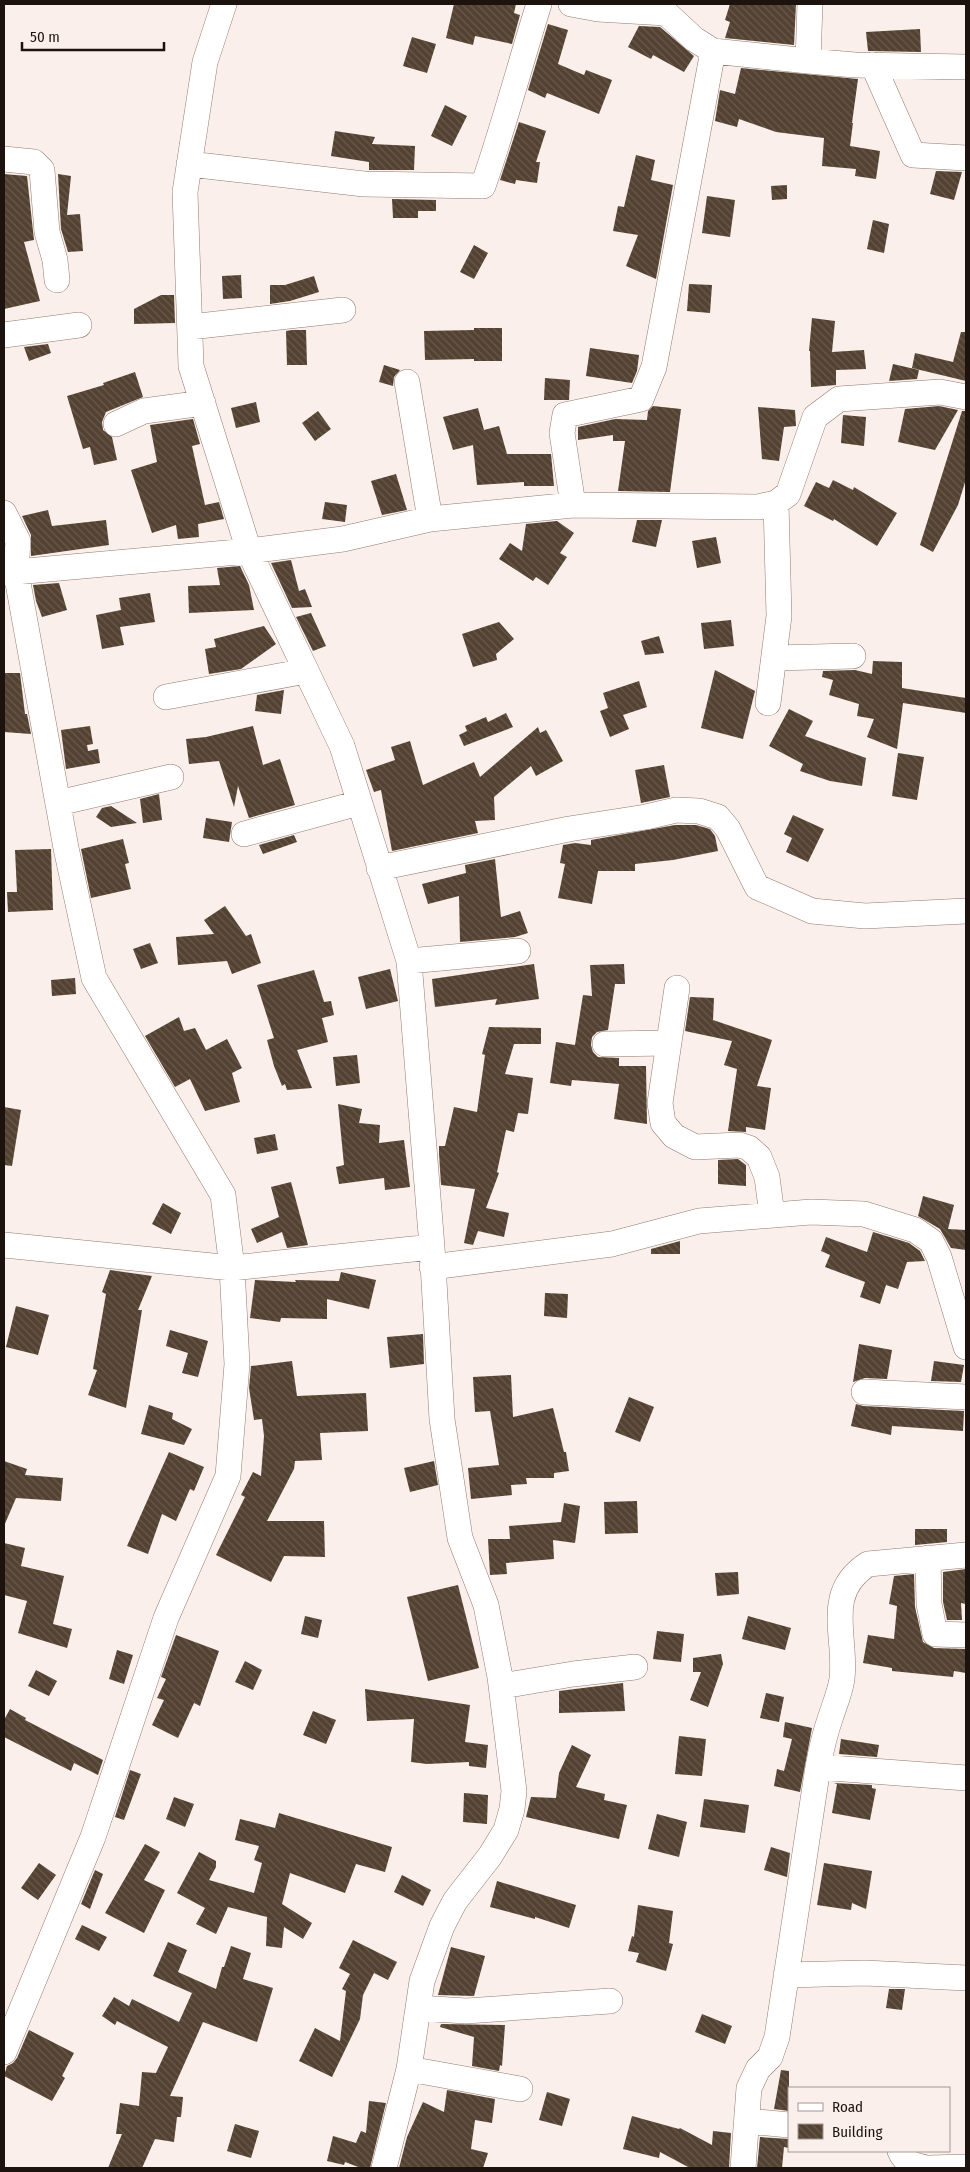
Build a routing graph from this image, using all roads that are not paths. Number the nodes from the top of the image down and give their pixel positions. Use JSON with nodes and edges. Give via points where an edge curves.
{"nodes":[{"id":1,"x":224,"y":4,"type":"edge"},
{"id":2,"x":540,"y":4,"type":"edge"},
{"id":3,"x":571,"y":4,"type":"edge"},
{"id":4,"x":810,"y":4,"type":"edge"},
{"id":5,"x":713,"y":51,"type":"junction"},
{"id":6,"x":808,"y":61,"type":"junction"},
{"id":7,"x":873,"y":65,"type":"junction"},
{"id":8,"x":966,"y":67,"type":"edge"},
{"id":9,"x":966,"y":158,"type":"edge"},
{"id":10,"x":4,"y":159,"type":"edge"},
{"id":11,"x":189,"y":164,"type":"junction"},
{"id":12,"x":57,"y":280,"type":"dead end"},
{"id":13,"x":342,"y":310,"type":"dead end"},
{"id":14,"x":79,"y":325,"type":"dead end"},
{"id":15,"x":190,"y":327,"type":"junction"},
{"id":16,"x":4,"y":335,"type":"edge"},
{"id":17,"x":407,"y":382,"type":"dead end"},
{"id":18,"x":966,"y":397,"type":"edge"},
{"id":19,"x":203,"y":403,"type":"junction"},
{"id":20,"x":116,"y":424,"type":"dead end"},
{"id":21,"x":776,"y":503,"type":"junction"},
{"id":22,"x":573,"y":505,"type":"junction"},
{"id":23,"x":4,"y":513,"type":"edge"},
{"id":24,"x":430,"y":519,"type":"junction"},
{"id":25,"x":249,"y":551,"type":"junction"},
{"id":26,"x":10,"y":573,"type":"edge"},
{"id":27,"x":853,"y":656,"type":"dead end"},
{"id":28,"x":774,"y":658,"type":"junction"},
{"id":29,"x":306,"y":671,"type":"junction"},
{"id":30,"x":166,"y":697,"type":"dead end"},
{"id":31,"x":768,"y":703,"type":"dead end"},
{"id":32,"x":171,"y":777,"type":"dead end"},
{"id":33,"x":58,"y":803,"type":"junction"},
{"id":34,"x":359,"y":803,"type":"junction"},
{"id":35,"x":244,"y":834,"type":"dead end"},
{"id":36,"x":379,"y":868,"type":"junction"},
{"id":37,"x":966,"y":911,"type":"edge"},
{"id":38,"x":518,"y":951,"type":"dead end"},
{"id":39,"x":409,"y":961,"type":"junction"},
{"id":40,"x":677,"y":988,"type":"dead end"},
{"id":41,"x":605,"y":1044,"type":"dead end"},
{"id":42,"x":669,"y":1044,"type":"junction"},
{"id":43,"x":772,"y":1215,"type":"junction"},
{"id":44,"x":4,"y":1245,"type":"edge"},
{"id":45,"x":432,"y":1257,"type":"junction"},
{"id":46,"x":232,"y":1268,"type":"junction"},
{"id":47,"x":955,"y":1272,"type":"edge"},
{"id":48,"x":966,"y":1346,"type":"edge"},
{"id":49,"x":864,"y":1392,"type":"dead end"},
{"id":50,"x":966,"y":1397,"type":"edge"},
{"id":51,"x":966,"y":1555,"type":"edge"},
{"id":52,"x":928,"y":1558,"type":"junction"},
{"id":53,"x":966,"y":1635,"type":"edge"},
{"id":54,"x":635,"y":1667,"type":"dead end"},
{"id":55,"x":502,"y":1686,"type":"junction"},
{"id":56,"x":818,"y":1767,"type":"junction"},
{"id":57,"x":966,"y":1778,"type":"edge"},
{"id":58,"x":786,"y":1974,"type":"junction"},
{"id":59,"x":966,"y":1978,"type":"edge"},
{"id":60,"x":610,"y":2001,"type":"dead end"},
{"id":61,"x":418,"y":2008,"type":"junction"},
{"id":62,"x":4,"y":2052,"type":"edge"},
{"id":63,"x":408,"y":2069,"type":"junction"},
{"id":64,"x":520,"y":2089,"type":"dead end"},
{"id":65,"x":748,"y":2121,"type":"junction"},
{"id":66,"x":788,"y":2125,"type":"edge"},
{"id":67,"x":918,"y":2164,"type":"edge"},
{"id":68,"x":966,"y":2167,"type":"edge"},
{"id":69,"x":384,"y":2168,"type":"edge"},
{"id":70,"x":743,"y":2168,"type":"edge"}],
"edges":[{"from":1,"to":11,"type":"street","via":[[205,62]]},
{"from":2,"to":11,"type":"street","via":[[483,186],[364,184]]},
{"from":3,"to":5,"type":"street","via":[[666,13],[694,39]]},
{"from":4,"to":6,"type":"street"},
{"from":5,"to":6,"type":"street"},
{"from":5,"to":22,"type":"street","via":[[654,367],[641,399],[565,415],[562,433]]},
{"from":6,"to":7,"type":"street"},
{"from":7,"to":8,"type":"street"},
{"from":7,"to":9,"type":"street","via":[[913,155]]},
{"from":10,"to":12,"type":"street","via":[[34,162],[42,170],[45,215]]},
{"from":11,"to":15,"type":"street","via":[[185,192]]},
{"from":13,"to":15,"type":"street"},
{"from":14,"to":16,"type":"street"},
{"from":15,"to":19,"type":"street","via":[[191,366]]},
{"from":17,"to":24,"type":"street"},
{"from":18,"to":21,"type":"street","via":[[940,392],[839,399],[816,417],[788,494]]},
{"from":19,"to":20,"type":"street","via":[[144,411]]},
{"from":19,"to":25,"type":"street"},
{"from":21,"to":22,"type":"street","via":[[758,507]]},
{"from":21,"to":28,"type":"street","via":[[779,616]]},
{"from":22,"to":24,"type":"street"},
{"from":23,"to":26,"type":"street","via":[[18,541]]},
{"from":24,"to":25,"type":"street","via":[[344,539]]},
{"from":25,"to":26,"type":"street"},
{"from":25,"to":29,"type":"street"},
{"from":26,"to":33,"type":"street"},
{"from":27,"to":28,"type":"street"},
{"from":28,"to":31,"type":"street"},
{"from":29,"to":30,"type":"street"},
{"from":29,"to":34,"type":"street","via":[[342,746]]},
{"from":32,"to":33,"type":"street"},
{"from":33,"to":46,"type":"street","via":[[94,978],[232,1191]]},
{"from":34,"to":35,"type":"street"},
{"from":34,"to":36,"type":"street"},
{"from":36,"to":37,"type":"street","via":[[676,810],[718,817],[728,829],[757,887],[812,912],[865,916]]},
{"from":36,"to":39,"type":"street"},
{"from":38,"to":39,"type":"street"},
{"from":39,"to":45,"type":"street"},
{"from":40,"to":42,"type":"street"},
{"from":41,"to":42,"type":"street"},
{"from":42,"to":43,"type":"street","via":[[660,1103],[662,1123],[674,1136],[695,1148],[740,1145],[749,1148],[759,1157],[767,1177]]},
{"from":43,"to":45,"type":"street","via":[[699,1222],[612,1244]]},
{"from":43,"to":47,"type":"street","via":[[811,1212],[864,1214],[915,1230],[930,1242],[939,1257]]},
{"from":44,"to":46,"type":"street"},
{"from":45,"to":46,"type":"street"},
{"from":45,"to":55,"type":"street","via":[[442,1419],[460,1538],[486,1605]]},
{"from":46,"to":62,"type":"street","via":[[237,1364],[228,1476],[166,1618],[93,1837]]},
{"from":47,"to":48,"type":"street"},
{"from":49,"to":50,"type":"street"},
{"from":51,"to":52,"type":"street"},
{"from":52,"to":53,"type":"street","via":[[929,1604],[935,1634]]},
{"from":52,"to":56,"type":"street","via":[[868,1564],[855,1573],[846,1589],[840,1606],[842,1678]]},
{"from":54,"to":55,"type":"street"},
{"from":55,"to":61,"type":"street","via":[[514,1791],[512,1809],[498,1845],[455,1902],[442,1926],[422,1980]]},
{"from":56,"to":57,"type":"street"},
{"from":56,"to":58,"type":"street"},
{"from":58,"to":59,"type":"street","via":[[865,1973]]},
{"from":58,"to":65,"type":"street","via":[[777,2037],[770,2057],[758,2069],[749,2088]]},
{"from":60,"to":61,"type":"street","via":[[466,2011]]},
{"from":61,"to":63,"type":"street"},
{"from":63,"to":64,"type":"street"},
{"from":63,"to":69,"type":"street"},
{"from":65,"to":66,"type":"street"},
{"from":65,"to":70,"type":"street"},
{"from":67,"to":68,"type":"street"}]}
